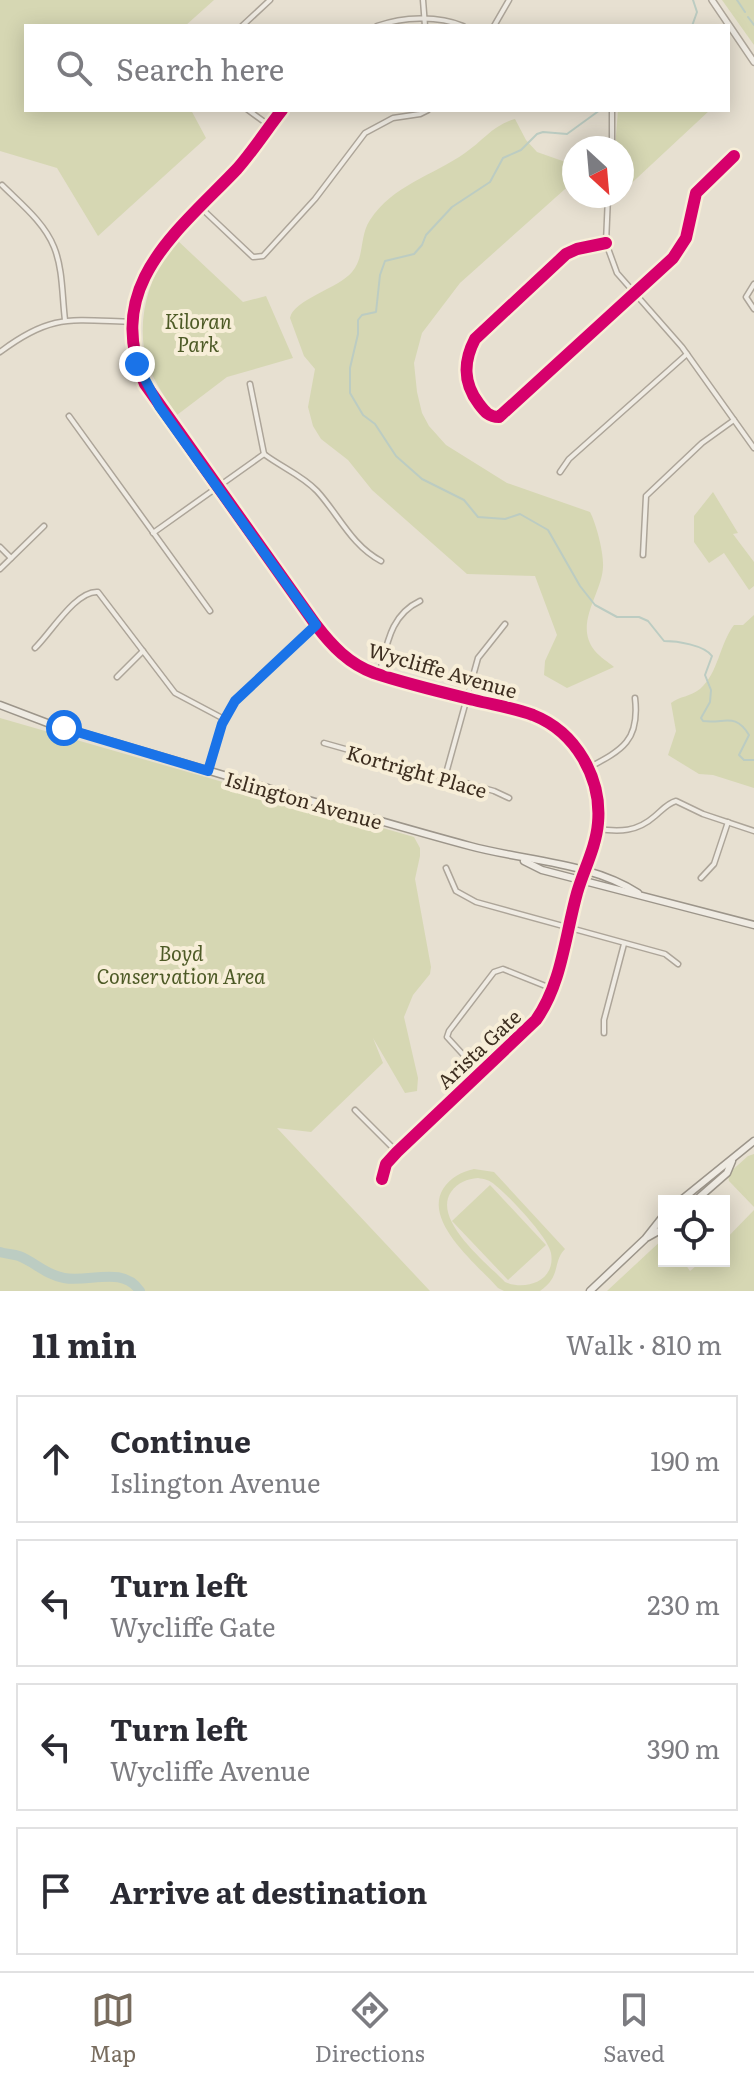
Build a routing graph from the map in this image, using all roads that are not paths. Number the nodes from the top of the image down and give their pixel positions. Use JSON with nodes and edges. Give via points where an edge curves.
{"nodes":[{"id":1,"x":270,"y":0,"type":"edge"},
{"id":2,"x":423,"y":0,"type":"edge"},
{"id":3,"x":509,"y":0,"type":"edge"},
{"id":4,"x":712,"y":0,"type":"edge"},
{"id":5,"x":424,"y":19,"type":"junction"},
{"id":6,"x":244,"y":24,"type":"edge"},
{"id":7,"x":383,"y":24,"type":"edge"},
{"id":8,"x":425,"y":24,"type":"edge"},
{"id":9,"x":452,"y":24,"type":"edge"},
{"id":10,"x":495,"y":24,"type":"edge"},
{"id":11,"x":727,"y":24,"type":"edge"},
{"id":12,"x":732,"y":32,"type":"edge"},
{"id":13,"x":754,"y":62,"type":"edge"},
{"id":14,"x":251,"y":112,"type":"edge"},
{"id":15,"x":280,"y":112,"type":"edge"},
{"id":16,"x":424,"y":112,"type":"edge"},
{"id":17,"x":612,"y":112,"type":"edge"},
{"id":18,"x":270,"y":126,"type":"junction"},
{"id":19,"x":612,"y":136,"type":"edge"},
{"id":20,"x":734,"y":156,"type":"dead end"},
{"id":21,"x":2,"y":185,"type":"dead end"},
{"id":22,"x":199,"y":206,"type":"junction"},
{"id":23,"x":607,"y":208,"type":"edge"},
{"id":24,"x":606,"y":243,"type":"junction"},
{"id":25,"x":754,"y":284,"type":"edge"},
{"id":26,"x":634,"y":293,"type":"junction"},
{"id":27,"x":754,"y":309,"type":"edge"},
{"id":28,"x":65,"y":320,"type":"junction"},
{"id":29,"x":132,"y":322,"type":"junction"},
{"id":30,"x":0,"y":352,"type":"edge"},
{"id":31,"x":687,"y":354,"type":"junction"},
{"id":32,"x":250,"y":384,"type":"dead end"},
{"id":33,"x":69,"y":416,"type":"dead end"},
{"id":34,"x":734,"y":420,"type":"junction"},
{"id":35,"x":754,"y":448,"type":"edge"},
{"id":36,"x":264,"y":454,"type":"junction"},
{"id":37,"x":560,"y":472,"type":"dead end"},
{"id":38,"x":218,"y":488,"type":"junction"},
{"id":39,"x":44,"y":526,"type":"dead end"},
{"id":40,"x":153,"y":533,"type":"junction"},
{"id":41,"x":0,"y":547,"type":"edge"},
{"id":42,"x":643,"y":555,"type":"dead end"},
{"id":43,"x":11,"y":558,"type":"junction"},
{"id":44,"x":381,"y":561,"type":"dead end"},
{"id":45,"x":0,"y":569,"type":"edge"},
{"id":46,"x":420,"y":601,"type":"dead end"},
{"id":47,"x":210,"y":611,"type":"dead end"},
{"id":48,"x":505,"y":624,"type":"dead end"},
{"id":49,"x":316,"y":625,"type":"junction"},
{"id":50,"x":35,"y":648,"type":"dead end"},
{"id":51,"x":143,"y":651,"type":"junction"},
{"id":52,"x":379,"y":675,"type":"junction"},
{"id":53,"x":117,"y":677,"type":"dead end"},
{"id":54,"x":466,"y":698,"type":"junction"},
{"id":55,"x":635,"y":698,"type":"dead end"},
{"id":56,"x":0,"y":705,"type":"edge"},
{"id":57,"x":224,"y":719,"type":"junction"},
{"id":58,"x":324,"y":743,"type":"dead end"},
{"id":59,"x":588,"y":768,"type":"junction"},
{"id":60,"x":208,"y":771,"type":"junction"},
{"id":61,"x":445,"y":777,"type":"junction"},
{"id":62,"x":509,"y":798,"type":"dead end"},
{"id":63,"x":728,"y":822,"type":"junction"},
{"id":64,"x":597,"y":829,"type":"junction"},
{"id":65,"x":754,"y":831,"type":"edge"},
{"id":66,"x":518,"y":858,"type":"junction"},
{"id":67,"x":446,"y":868,"type":"dead end"},
{"id":68,"x":585,"y":872,"type":"junction"},
{"id":69,"x":701,"y":878,"type":"dead end"},
{"id":70,"x":581,"y":881,"type":"junction"},
{"id":71,"x":638,"y":893,"type":"junction"},
{"id":72,"x":754,"y":925,"type":"edge"},
{"id":73,"x":569,"y":929,"type":"junction"},
{"id":74,"x":624,"y":944,"type":"junction"},
{"id":75,"x":678,"y":964,"type":"dead end"},
{"id":76,"x":553,"y":989,"type":"junction"},
{"id":77,"x":604,"y":1033,"type":"dead end"},
{"id":78,"x":480,"y":1073,"type":"junction"},
{"id":79,"x":355,"y":1110,"type":"dead end"},
{"id":80,"x":754,"y":1141,"type":"edge"},
{"id":81,"x":397,"y":1152,"type":"junction"},
{"id":82,"x":732,"y":1161,"type":"junction"},
{"id":83,"x":382,"y":1179,"type":"dead end"},
{"id":84,"x":687,"y":1195,"type":"edge"},
{"id":85,"x":702,"y":1195,"type":"edge"},
{"id":86,"x":658,"y":1223,"type":"edge"},
{"id":87,"x":658,"y":1231,"type":"edge"},
{"id":88,"x":645,"y":1239,"type":"junction"},
{"id":89,"x":590,"y":1291,"type":"edge"}],
"edges":[{"from":1,"to":6,"type":"street"},
{"from":2,"to":5,"type":"street"},
{"from":3,"to":10,"type":"street"},
{"from":4,"to":11,"type":"street"},
{"from":5,"to":7,"type":"street"},
{"from":5,"to":8,"type":"street"},
{"from":5,"to":9,"type":"street"},
{"from":12,"to":13,"type":"street"},
{"from":14,"to":18,"type":"street"},
{"from":15,"to":18,"type":"street","name":"Wycliffe Avenue"},
{"from":16,"to":22,"type":"street","via":[[393,118],[365,133],[263,256],[253,257]]},
{"from":17,"to":19,"type":"street"},
{"from":18,"to":22,"type":"street","name":"Wycliffe Avenue"},
{"from":20,"to":26,"type":"street","via":[[696,193],[679,252]]},
{"from":21,"to":28,"type":"street","via":[[54,246]]},
{"from":22,"to":29,"type":"street","name":"Wycliffe Avenue","via":[[162,246],[147,272]]},
{"from":23,"to":24,"type":"street"},
{"from":24,"to":26,"type":"street","via":[[614,268]]},
{"from":24,"to":26,"type":"street","via":[[566,254],[475,339],[466,376],[478,404],[488,415],[499,417]]},
{"from":25,"to":27,"type":"street","via":[[746,297]]},
{"from":26,"to":31,"type":"street"},
{"from":28,"to":29,"type":"street"},
{"from":28,"to":30,"type":"street","via":[[31,330]]},
{"from":29,"to":38,"type":"street","name":"Wycliffe Avenue","via":[[137,364],[150,393]]},
{"from":31,"to":34,"type":"street"},
{"from":31,"to":37,"type":"street"},
{"from":32,"to":36,"type":"street"},
{"from":33,"to":40,"type":"street"},
{"from":34,"to":35,"type":"street"},
{"from":34,"to":42,"type":"street","via":[[643,500]]},
{"from":36,"to":38,"type":"street"},
{"from":36,"to":44,"type":"street","via":[[309,483],[367,554]]},
{"from":38,"to":40,"type":"street"},
{"from":38,"to":49,"type":"street","name":"Wycliffe Avenue"},
{"from":39,"to":43,"type":"street"},
{"from":40,"to":47,"type":"street"},
{"from":41,"to":43,"type":"street"},
{"from":43,"to":45,"type":"street"},
{"from":46,"to":52,"type":"street","via":[[395,621]]},
{"from":48,"to":54,"type":"street","via":[[478,658]]},
{"from":49,"to":52,"type":"street","name":"Wycliffe Avenue","via":[[349,660]]},
{"from":49,"to":57,"type":"street","via":[[237,698]]},
{"from":50,"to":51,"type":"street","via":[[67,610],[94,591]]},
{"from":51,"to":53,"type":"street"},
{"from":51,"to":57,"type":"street","via":[[175,693]]},
{"from":52,"to":54,"type":"street","name":"Wycliffe Avenue"},
{"from":54,"to":59,"type":"street","name":"Wycliffe Avenue","via":[[551,724],[566,735]]},
{"from":54,"to":61,"type":"street"},
{"from":55,"to":59,"type":"street","via":[[634,733],[622,748]]},
{"from":56,"to":60,"type":"main road","name":"Islington Avenue"},
{"from":57,"to":60,"type":"street"},
{"from":58,"to":61,"type":"street","name":"Kortright Place"},
{"from":59,"to":64,"type":"street","name":"Wycliffe Avenue","via":[[597,796]]},
{"from":60,"to":66,"type":"main road","name":"Islington Avenue"},
{"from":61,"to":62,"type":"street","name":"Kortright Place"},
{"from":63,"to":64,"type":"street","via":[[676,801],[638,828]]},
{"from":63,"to":65,"type":"street"},
{"from":63,"to":69,"type":"street","via":[[714,864]]},
{"from":64,"to":68,"type":"street","name":"Wycliffe Avenue"},
{"from":66,"to":68,"type":"main road","name":"Islington Avenue"},
{"from":66,"to":70,"type":"main road","name":"Islington Avenue"},
{"from":67,"to":73,"type":"street","via":[[456,891],[469,899]]},
{"from":68,"to":70,"type":"street","name":"Wycliffe Avenue"},
{"from":68,"to":71,"type":"main road","name":"Islington Avenue"},
{"from":70,"to":71,"type":"main road","name":"Islington Avenue"},
{"from":70,"to":73,"type":"street","name":"Arista Gate"},
{"from":71,"to":72,"type":"main road","name":"Islington Avenue"},
{"from":73,"to":74,"type":"street"},
{"from":73,"to":76,"type":"street","name":"Arista Gate"},
{"from":74,"to":75,"type":"street","via":[[665,954]]},
{"from":74,"to":77,"type":"street"},
{"from":76,"to":78,"type":"street","name":"Arista Gate","via":[[536,1020]]},
{"from":76,"to":78,"type":"street","via":[[503,969],[494,972],[447,1037]]},
{"from":78,"to":81,"type":"street","name":"Arista Gate"},
{"from":79,"to":81,"type":"street"},
{"from":80,"to":82,"type":"main road"},
{"from":81,"to":83,"type":"street","name":"Arista Gate"},
{"from":82,"to":84,"type":"main road"},
{"from":82,"to":85,"type":"main road","via":[[727,1173]]},
{"from":86,"to":88,"type":"main road"},
{"from":87,"to":88,"type":"main road"},
{"from":88,"to":89,"type":"main road"}]}
